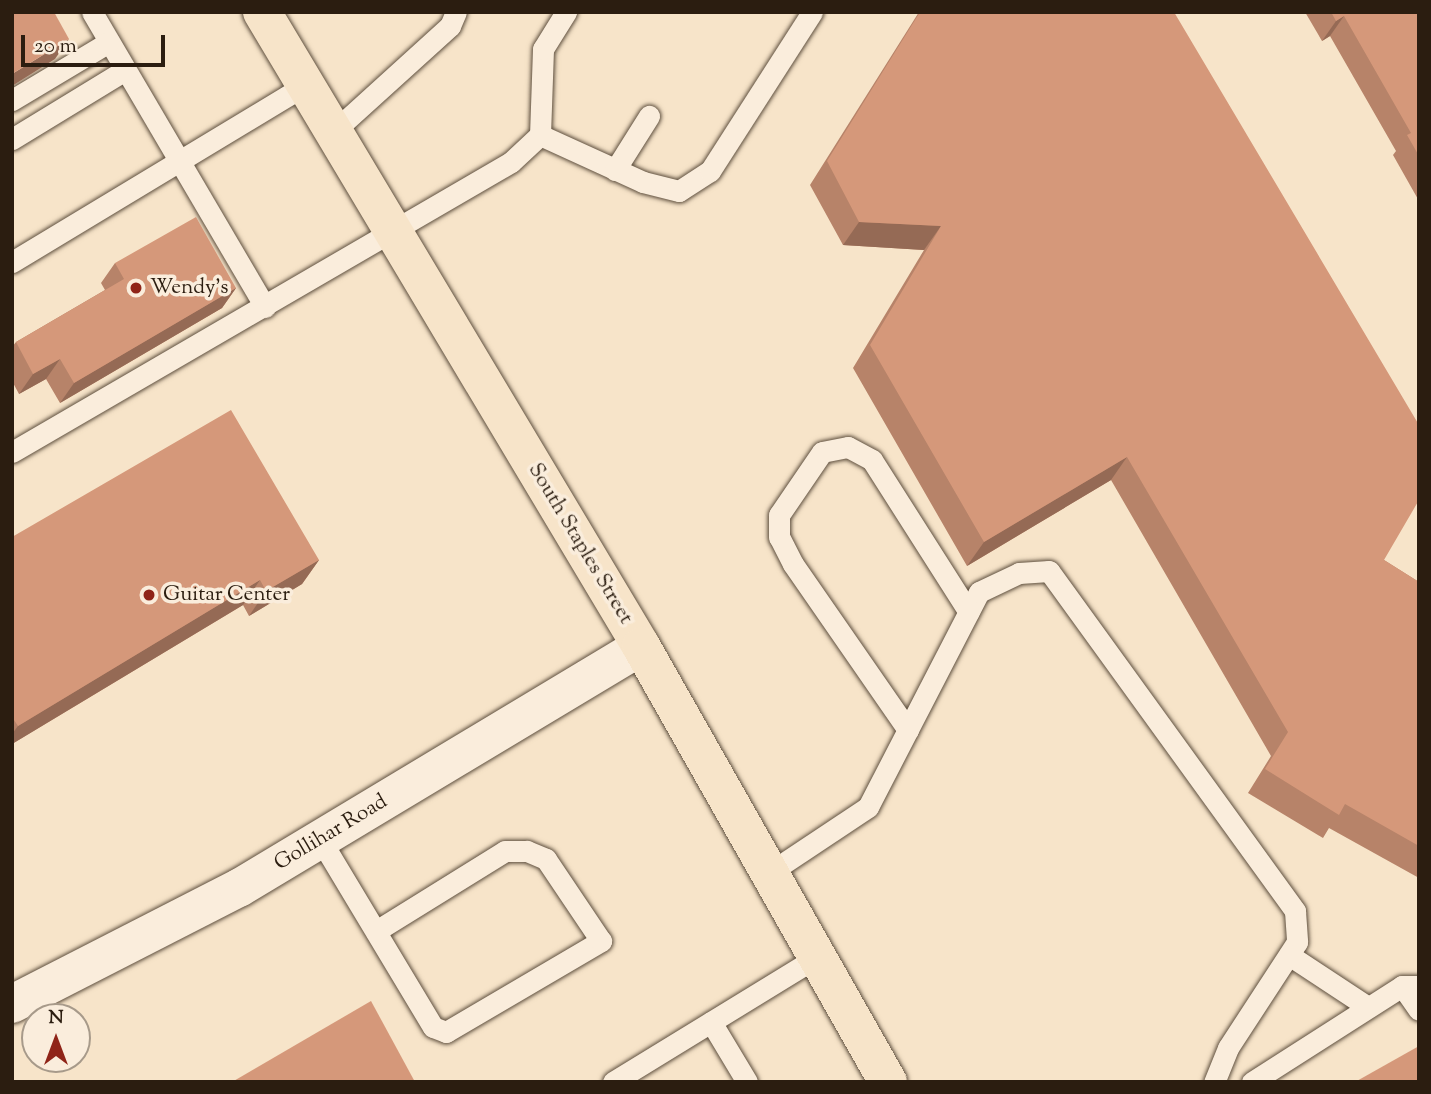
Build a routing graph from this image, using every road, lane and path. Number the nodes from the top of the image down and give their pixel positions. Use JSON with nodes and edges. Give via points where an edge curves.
{"nodes":[{"id":1,"x":92,"y":12,"type":"edge"},
{"id":2,"x":262,"y":12,"type":"edge"},
{"id":3,"x":456,"y":12,"type":"edge"},
{"id":4,"x":566,"y":12,"type":"edge"},
{"id":5,"x":812,"y":12,"type":"edge"},
{"id":6,"x":109,"y":42,"type":"junction"},
{"id":7,"x":125,"y":70,"type":"junction"},
{"id":8,"x":305,"y":85,"type":"junction"},
{"id":9,"x":12,"y":100,"type":"edge"},
{"id":10,"x":649,"y":116,"type":"dead end"},
{"id":11,"x":333,"y":132,"type":"junction"},
{"id":12,"x":540,"y":135,"type":"junction"},
{"id":13,"x":12,"y":139,"type":"edge"},
{"id":14,"x":178,"y":161,"type":"junction"},
{"id":15,"x":615,"y":170,"type":"junction"},
{"id":16,"x":393,"y":233,"type":"junction"},
{"id":17,"x":12,"y":262,"type":"edge"},
{"id":18,"x":265,"y":307,"type":"junction"},
{"id":19,"x":12,"y":453,"type":"edge"},
{"id":20,"x":968,"y":612,"type":"junction"},
{"id":21,"x":641,"y":646,"type":"junction"},
{"id":22,"x":908,"y":730,"type":"junction"},
{"id":23,"x":320,"y":839,"type":"junction"},
{"id":24,"x":769,"y":873,"type":"junction"},
{"id":25,"x":376,"y":931,"type":"junction"},
{"id":26,"x":1289,"y":955,"type":"junction"},
{"id":27,"x":817,"y":957,"type":"junction"},
{"id":28,"x":1411,"y":986,"type":"edge"},
{"id":29,"x":12,"y":1003,"type":"edge"},
{"id":30,"x":1368,"y":1007,"type":"junction"},
{"id":31,"x":1419,"y":1010,"type":"edge"},
{"id":32,"x":711,"y":1022,"type":"junction"},
{"id":33,"x":613,"y":1082,"type":"edge"},
{"id":34,"x":747,"y":1082,"type":"edge"},
{"id":35,"x":888,"y":1082,"type":"edge"},
{"id":36,"x":1214,"y":1082,"type":"edge"},
{"id":37,"x":1252,"y":1082,"type":"edge"}],
"edges":[{"from":1,"to":6,"type":"lane"},
{"from":2,"to":8,"type":"main road","name":"South Staples Street"},
{"from":3,"to":11,"type":"lane","via":[[450,26]]},
{"from":4,"to":12,"type":"lane","via":[[543,49]]},
{"from":5,"to":15,"type":"lane","via":[[710,171],[680,191]]},
{"from":6,"to":7,"type":"lane"},
{"from":6,"to":9,"type":"lane"},
{"from":7,"to":13,"type":"lane"},
{"from":7,"to":14,"type":"lane"},
{"from":8,"to":11,"type":"main road","name":"South Staples Street"},
{"from":8,"to":14,"type":"lane"},
{"from":10,"to":15,"type":"lane"},
{"from":11,"to":16,"type":"main road","name":"South Staples Street"},
{"from":12,"to":15,"type":"lane"},
{"from":12,"to":16,"type":"lane","via":[[511,162]]},
{"from":14,"to":17,"type":"lane"},
{"from":14,"to":18,"type":"lane"},
{"from":16,"to":18,"type":"lane"},
{"from":16,"to":21,"type":"main road","name":"South Staples Street"},
{"from":18,"to":19,"type":"lane"},
{"from":20,"to":22,"type":"lane"},
{"from":20,"to":22,"type":"lane","via":[[872,460],[848,447],[822,452],[779,515],[779,537]]},
{"from":20,"to":26,"type":"lane","via":[[979,592],[1019,573],[1049,572],[1295,911],[1297,942]]},
{"from":21,"to":23,"type":"main road","name":"Gollihar Road"},
{"from":21,"to":24,"type":"main road","name":"South Staples Street"},
{"from":22,"to":24,"type":"lane","via":[[868,807]]},
{"from":23,"to":25,"type":"lane"},
{"from":23,"to":29,"type":"main road","name":"Gollihar Road","via":[[239,888]]},
{"from":24,"to":27,"type":"main road","name":"South Staples Street"},
{"from":25,"to":25,"type":"lane","via":[[433,1027],[446,1032],[601,941],[546,859],[527,851],[505,851]]},
{"from":26,"to":30,"type":"lane"},
{"from":26,"to":36,"type":"lane","via":[[1228,1048]]},
{"from":27,"to":32,"type":"lane"},
{"from":27,"to":35,"type":"main road","name":"South Staples Street"},
{"from":28,"to":30,"type":"lane"},
{"from":28,"to":31,"type":"lane"},
{"from":30,"to":37,"type":"lane"},
{"from":32,"to":33,"type":"lane"},
{"from":32,"to":34,"type":"lane"}]}
